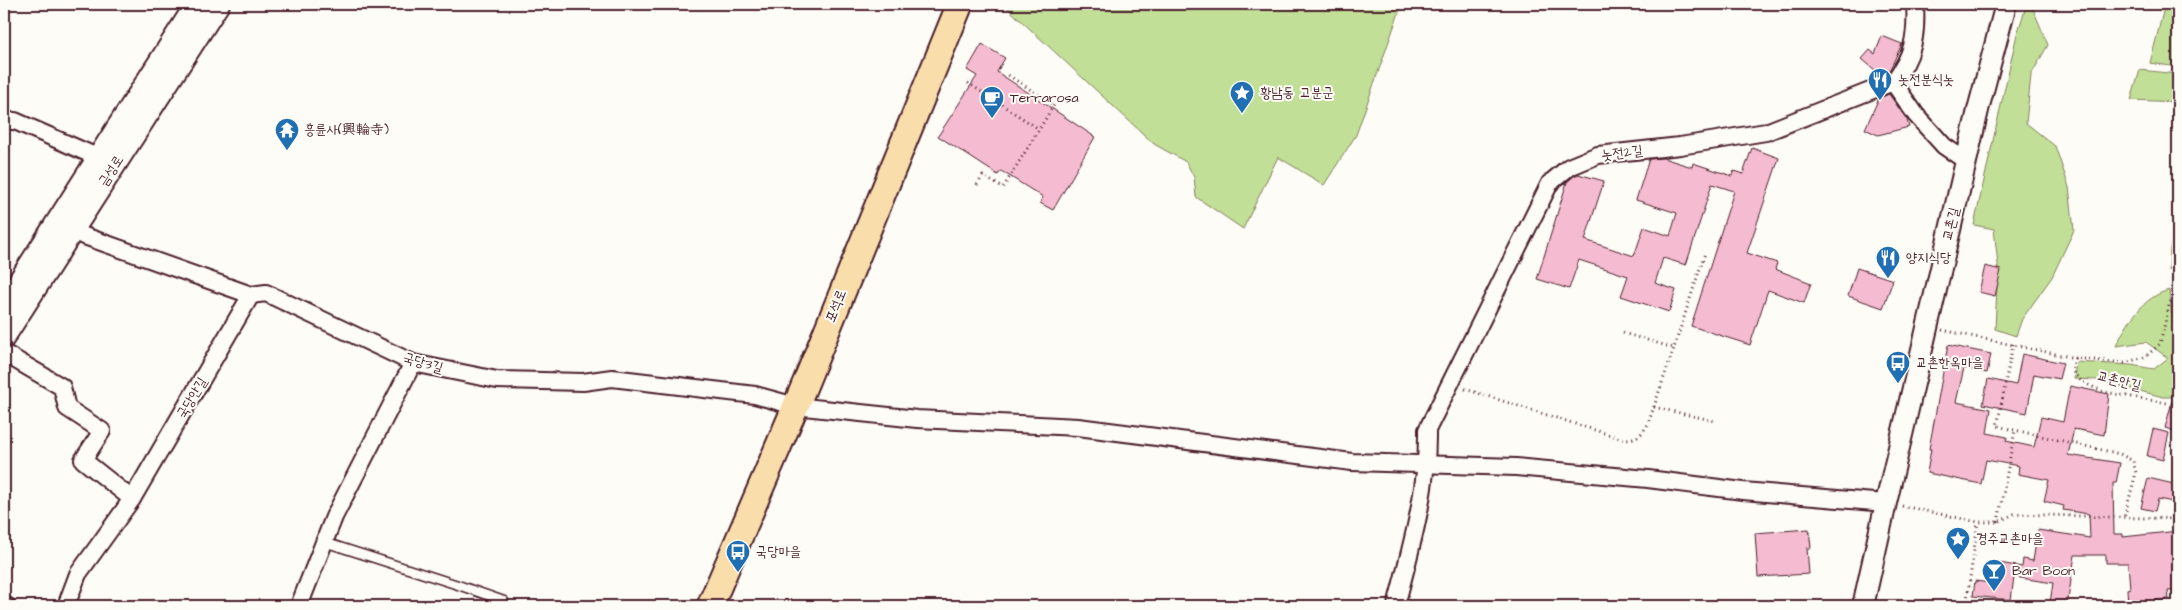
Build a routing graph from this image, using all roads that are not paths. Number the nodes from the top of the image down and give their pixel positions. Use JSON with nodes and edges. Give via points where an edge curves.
{"nodes":[{"id":1,"x":196,"y":4,"type":"edge"},
{"id":2,"x":219,"y":4,"type":"edge"},
{"id":3,"x":960,"y":4,"type":"edge"},
{"id":4,"x":1915,"y":4,"type":"edge"},
{"id":5,"x":2006,"y":4,"type":"edge"},
{"id":6,"x":1893,"y":82,"type":"junction"},
{"id":7,"x":4,"y":121,"type":"edge"},
{"id":8,"x":97,"y":157,"type":"junction"},
{"id":9,"x":1966,"y":161,"type":"junction"},
{"id":10,"x":73,"y":232,"type":"junction"},
{"id":11,"x":251,"y":295,"type":"junction"},
{"id":12,"x":4,"y":304,"type":"edge"},
{"id":13,"x":4,"y":338,"type":"edge"},
{"id":14,"x":4,"y":353,"type":"edge"},
{"id":15,"x":413,"y":363,"type":"junction"},
{"id":16,"x":795,"y":406,"type":"junction"},
{"id":17,"x":1428,"y":464,"type":"junction"},
{"id":18,"x":132,"y":499,"type":"junction"},
{"id":19,"x":1886,"y":503,"type":"junction"},
{"id":20,"x":324,"y":542,"type":"junction"},
{"id":21,"x":66,"y":606,"type":"edge"},
{"id":22,"x":299,"y":606,"type":"edge"},
{"id":23,"x":502,"y":606,"type":"edge"},
{"id":24,"x":710,"y":606,"type":"edge"},
{"id":25,"x":1396,"y":606,"type":"edge"},
{"id":26,"x":1863,"y":606,"type":"edge"}],
"edges":[{"from":1,"to":8,"type":"street","name":"금성로"},
{"from":2,"to":10,"type":"street","name":"금성로"},
{"from":3,"to":16,"type":"main road","name":"포석로"},
{"from":4,"to":6,"type":"street","via":[[1914,42],[1906,66]]},
{"from":5,"to":9,"type":"street","name":"교촌길"},
{"from":6,"to":9,"type":"street","via":[[1916,115],[1944,146]]},
{"from":6,"to":17,"type":"street","name":"놋전2길","via":[[1766,132],[1598,155],[1569,167],[1550,184],[1427,430]]},
{"from":7,"to":8,"type":"street","via":[[15,120]]},
{"from":8,"to":12,"type":"street","name":"금성로"},
{"from":9,"to":19,"type":"street","name":"교촌길"},
{"from":10,"to":11,"type":"street","name":"국당3길"},
{"from":10,"to":13,"type":"street","name":"금성로"},
{"from":11,"to":15,"type":"street","name":"국당3길","via":[[266,293]]},
{"from":11,"to":18,"type":"street","name":"국당안길"},
{"from":14,"to":18,"type":"street","via":[[62,387],[67,408],[102,431],[83,460]]},
{"from":15,"to":16,"type":"street","name":"국당3길","via":[[497,380],[583,382],[612,378],[755,395]]},
{"from":15,"to":20,"type":"street"},
{"from":16,"to":17,"type":"street","name":"국당3길","via":[[917,418],[1078,427],[1352,462]]},
{"from":16,"to":24,"type":"main road","name":"포석로"},
{"from":17,"to":19,"type":"street","name":"국당3길","via":[[1526,468]]},
{"from":17,"to":25,"type":"street","name":"놋전2길"},
{"from":18,"to":21,"type":"street","name":"국당안길","via":[[78,574]]},
{"from":19,"to":26,"type":"street","name":"교촌길"},
{"from":20,"to":22,"type":"street"},
{"from":20,"to":23,"type":"lane","via":[[458,584],[504,602]]}]}
